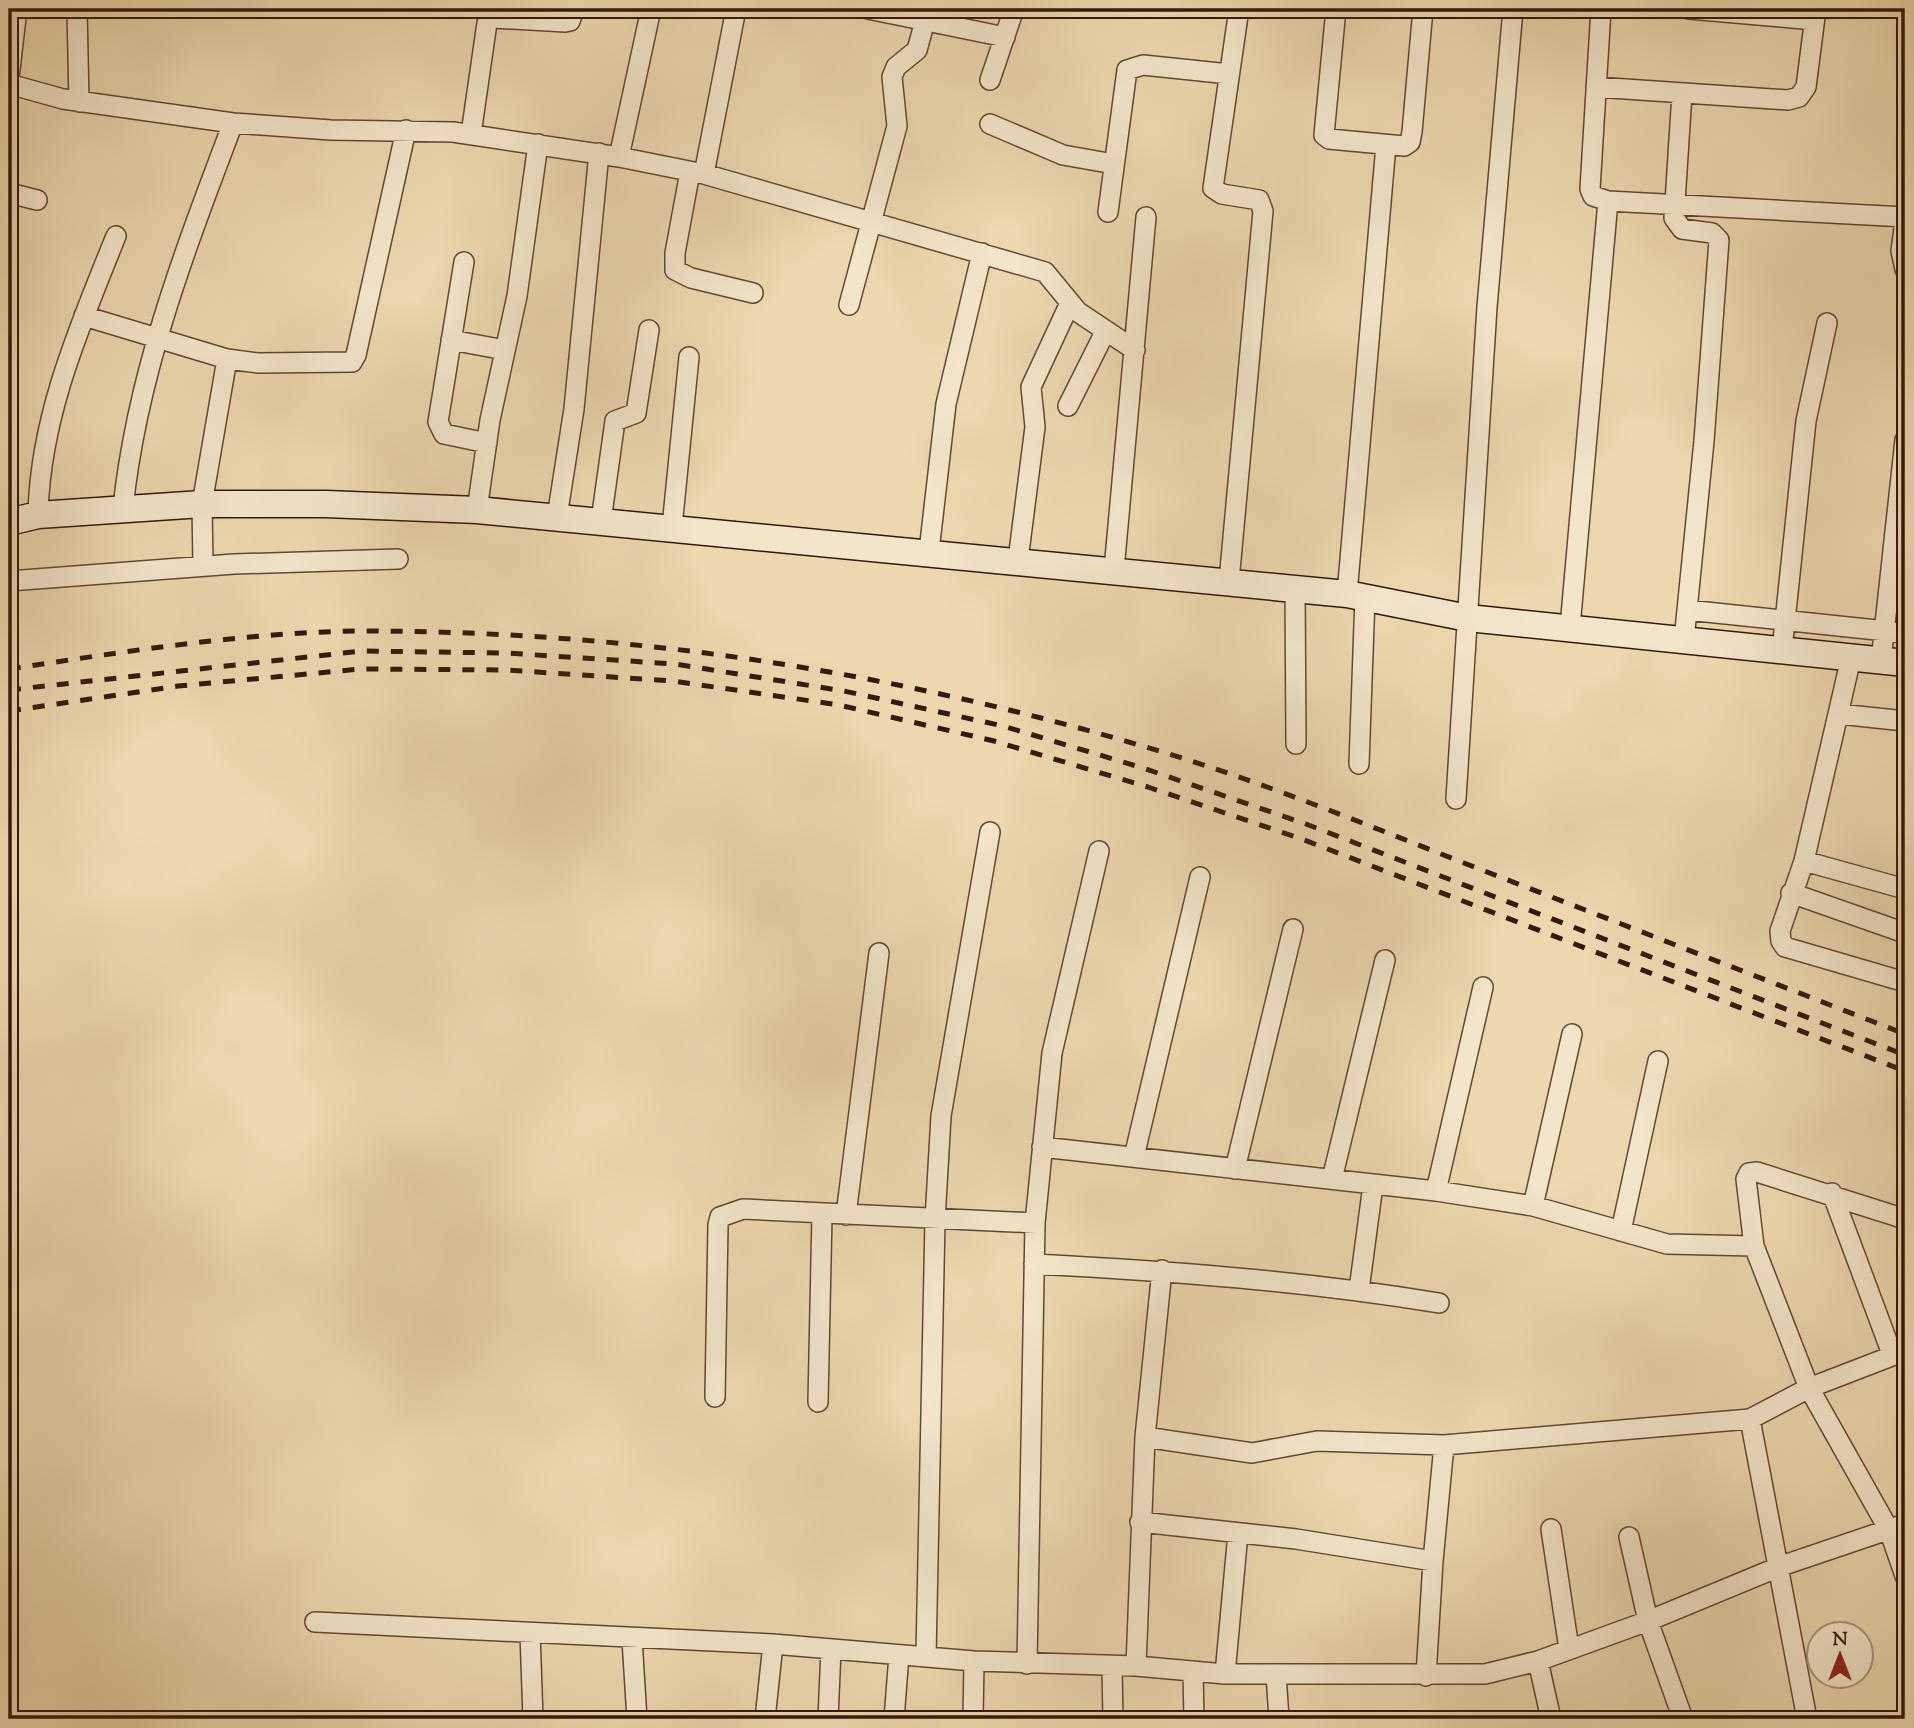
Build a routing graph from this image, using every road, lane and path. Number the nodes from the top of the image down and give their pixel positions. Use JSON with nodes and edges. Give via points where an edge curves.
{"nodes":[{"id":1,"x":17,"y":9,"type":"edge"},
{"id":2,"x":77,"y":9,"type":"edge"},
{"id":3,"x":574,"y":9,"type":"edge"},
{"id":4,"x":651,"y":9,"type":"edge"},
{"id":5,"x":736,"y":9,"type":"edge"},
{"id":6,"x":868,"y":9,"type":"edge"},
{"id":7,"x":1014,"y":9,"type":"edge"},
{"id":8,"x":1239,"y":9,"type":"edge"},
{"id":9,"x":1336,"y":9,"type":"edge"},
{"id":10,"x":1423,"y":9,"type":"edge"},
{"id":11,"x":1513,"y":9,"type":"edge"},
{"id":12,"x":1601,"y":9,"type":"edge"},
{"id":13,"x":1689,"y":9,"type":"edge"},
{"id":14,"x":1815,"y":14,"type":"edge"},
{"id":15,"x":925,"y":21,"type":"junction"},
{"id":16,"x":1005,"y":37,"type":"junction"},
{"id":17,"x":1229,"y":74,"type":"junction"},
{"id":18,"x":9,"y":78,"type":"edge"},
{"id":19,"x":990,"y":80,"type":"dead end"},
{"id":20,"x":9,"y":84,"type":"edge"},
{"id":21,"x":1596,"y":87,"type":"junction"},
{"id":22,"x":1682,"y":93,"type":"junction"},
{"id":23,"x":79,"y":102,"type":"junction"},
{"id":24,"x":233,"y":123,"type":"junction"},
{"id":25,"x":990,"y":124,"type":"dead end"},
{"id":26,"x":406,"y":130,"type":"junction"},
{"id":27,"x":471,"y":134,"type":"junction"},
{"id":28,"x":538,"y":144,"type":"junction"},
{"id":29,"x":1386,"y":145,"type":"junction"},
{"id":30,"x":599,"y":153,"type":"junction"},
{"id":31,"x":620,"y":157,"type":"junction"},
{"id":32,"x":1114,"y":164,"type":"junction"},
{"id":33,"x":697,"y":173,"type":"junction"},
{"id":34,"x":9,"y":192,"type":"edge"},
{"id":35,"x":37,"y":200,"type":"dead end"},
{"id":36,"x":1608,"y":201,"type":"junction"},
{"id":37,"x":1674,"y":205,"type":"junction"},
{"id":38,"x":1108,"y":212,"type":"dead end"},
{"id":39,"x":1146,"y":216,"type":"dead end"},
{"id":40,"x":1905,"y":219,"type":"edge"},
{"id":41,"x":870,"y":221,"type":"junction"},
{"id":42,"x":116,"y":236,"type":"dead end"},
{"id":43,"x":982,"y":253,"type":"junction"},
{"id":44,"x":464,"y":262,"type":"dead end"},
{"id":45,"x":1905,"y":269,"type":"edge"},
{"id":46,"x":752,"y":293,"type":"dead end"},
{"id":47,"x":1070,"y":303,"type":"junction"},
{"id":48,"x":849,"y":305,"type":"dead end"},
{"id":49,"x":84,"y":316,"type":"junction"},
{"id":50,"x":1827,"y":323,"type":"dead end"},
{"id":51,"x":649,"y":330,"type":"dead end"},
{"id":52,"x":1105,"y":332,"type":"junction"},
{"id":53,"x":156,"y":337,"type":"junction"},
{"id":54,"x":451,"y":340,"type":"junction"},
{"id":55,"x":505,"y":350,"type":"junction"},
{"id":56,"x":1135,"y":350,"type":"junction"},
{"id":57,"x":689,"y":357,"type":"dead end"},
{"id":58,"x":227,"y":359,"type":"junction"},
{"id":59,"x":1068,"y":406,"type":"dead end"},
{"id":60,"x":1905,"y":440,"type":"edge"},
{"id":61,"x":487,"y":443,"type":"junction"},
{"id":62,"x":202,"y":504,"type":"junction"},
{"id":63,"x":123,"y":508,"type":"junction"},
{"id":64,"x":477,"y":510,"type":"junction"},
{"id":65,"x":38,"y":515,"type":"junction"},
{"id":66,"x":557,"y":517,"type":"junction"},
{"id":67,"x":601,"y":521,"type":"junction"},
{"id":68,"x":9,"y":522,"type":"edge"},
{"id":69,"x":673,"y":527,"type":"junction"},
{"id":70,"x":929,"y":551,"type":"junction"},
{"id":71,"x":398,"y":559,"type":"dead end"},
{"id":72,"x":1018,"y":560,"type":"junction"},
{"id":73,"x":203,"y":566,"type":"junction"},
{"id":74,"x":1114,"y":570,"type":"junction"},
{"id":75,"x":9,"y":581,"type":"edge"},
{"id":76,"x":1229,"y":582,"type":"junction"},
{"id":77,"x":1295,"y":588,"type":"junction"},
{"id":78,"x":1356,"y":595,"type":"junction"},
{"id":79,"x":1687,"y":610,"type":"junction"},
{"id":80,"x":1468,"y":618,"type":"junction"},
{"id":81,"x":1785,"y":620,"type":"junction"},
{"id":82,"x":1570,"y":626,"type":"junction"},
{"id":83,"x":1884,"y":630,"type":"junction"},
{"id":84,"x":1905,"y":633,"type":"edge"},
{"id":85,"x":1684,"y":640,"type":"junction"},
{"id":86,"x":1782,"y":650,"type":"junction"},
{"id":87,"x":1851,"y":658,"type":"junction"},
{"id":88,"x":1893,"y":662,"type":"edge"},
{"id":89,"x":1839,"y":714,"type":"junction"},
{"id":90,"x":1905,"y":721,"type":"edge"},
{"id":91,"x":1296,"y":744,"type":"dead end"},
{"id":92,"x":1359,"y":764,"type":"dead end"},
{"id":93,"x":1456,"y":799,"type":"dead end"},
{"id":94,"x":990,"y":832,"type":"dead end"},
{"id":95,"x":1099,"y":851,"type":"dead end"},
{"id":96,"x":1804,"y":861,"type":"junction"},
{"id":97,"x":1200,"y":877,"type":"dead end"},
{"id":98,"x":1905,"y":889,"type":"edge"},
{"id":99,"x":1791,"y":894,"type":"junction"},
{"id":100,"x":1293,"y":929,"type":"dead end"},
{"id":101,"x":1905,"y":933,"type":"edge"},
{"id":102,"x":879,"y":953,"type":"dead end"},
{"id":103,"x":1384,"y":960,"type":"dead end"},
{"id":104,"x":1905,"y":982,"type":"edge"},
{"id":105,"x":1483,"y":987,"type":"dead end"},
{"id":106,"x":1572,"y":1034,"type":"dead end"},
{"id":107,"x":1658,"y":1061,"type":"dead end"},
{"id":108,"x":1042,"y":1147,"type":"junction"},
{"id":109,"x":1134,"y":1157,"type":"junction"},
{"id":110,"x":1235,"y":1169,"type":"junction"},
{"id":111,"x":1332,"y":1179,"type":"junction"},
{"id":112,"x":1373,"y":1185,"type":"junction"},
{"id":113,"x":1436,"y":1191,"type":"junction"},
{"id":114,"x":1832,"y":1194,"type":"junction"},
{"id":115,"x":1533,"y":1206,"type":"junction"},
{"id":116,"x":822,"y":1214,"type":"junction"},
{"id":117,"x":846,"y":1215,"type":"junction"},
{"id":118,"x":1905,"y":1219,"type":"edge"},
{"id":119,"x":935,"y":1220,"type":"junction"},
{"id":120,"x":1035,"y":1223,"type":"junction"},
{"id":121,"x":1621,"y":1231,"type":"junction"},
{"id":122,"x":1754,"y":1246,"type":"junction"},
{"id":123,"x":1034,"y":1264,"type":"junction"},
{"id":124,"x":1162,"y":1270,"type":"junction"},
{"id":125,"x":1359,"y":1290,"type":"junction"},
{"id":126,"x":1439,"y":1303,"type":"dead end"},
{"id":127,"x":1899,"y":1353,"type":"edge"},
{"id":128,"x":1809,"y":1388,"type":"junction"},
{"id":129,"x":715,"y":1397,"type":"dead end"},
{"id":130,"x":818,"y":1402,"type":"dead end"},
{"id":131,"x":1750,"y":1419,"type":"junction"},
{"id":132,"x":1145,"y":1437,"type":"junction"},
{"id":133,"x":1444,"y":1445,"type":"junction"},
{"id":134,"x":1140,"y":1522,"type":"junction"},
{"id":135,"x":1897,"y":1527,"type":"edge"},
{"id":136,"x":1550,"y":1529,"type":"dead end"},
{"id":137,"x":1238,"y":1532,"type":"junction"},
{"id":138,"x":1629,"y":1537,"type":"dead end"},
{"id":139,"x":1433,"y":1560,"type":"junction"},
{"id":140,"x":1781,"y":1566,"type":"junction"},
{"id":141,"x":1905,"y":1576,"type":"edge"},
{"id":142,"x":1647,"y":1621,"type":"junction"},
{"id":143,"x":315,"y":1622,"type":"dead end"},
{"id":144,"x":530,"y":1633,"type":"junction"},
{"id":145,"x":632,"y":1639,"type":"junction"},
{"id":146,"x":773,"y":1644,"type":"junction"},
{"id":147,"x":831,"y":1648,"type":"junction"},
{"id":148,"x":1569,"y":1650,"type":"junction"},
{"id":149,"x":899,"y":1655,"type":"junction"},
{"id":150,"x":926,"y":1656,"type":"junction"},
{"id":151,"x":974,"y":1661,"type":"junction"},
{"id":152,"x":1538,"y":1661,"type":"junction"},
{"id":153,"x":1027,"y":1664,"type":"junction"},
{"id":154,"x":1136,"y":1666,"type":"junction"},
{"id":155,"x":1112,"y":1667,"type":"junction"},
{"id":156,"x":1193,"y":1671,"type":"junction"},
{"id":157,"x":1225,"y":1674,"type":"junction"},
{"id":158,"x":1276,"y":1674,"type":"junction"},
{"id":159,"x":1426,"y":1676,"type":"junction"},
{"id":160,"x":533,"y":1719,"type":"edge"},
{"id":161,"x":637,"y":1719,"type":"edge"},
{"id":162,"x":765,"y":1719,"type":"edge"},
{"id":163,"x":828,"y":1719,"type":"edge"},
{"id":164,"x":894,"y":1719,"type":"edge"},
{"id":165,"x":973,"y":1719,"type":"edge"},
{"id":166,"x":1113,"y":1719,"type":"edge"},
{"id":167,"x":1194,"y":1719,"type":"edge"},
{"id":168,"x":1279,"y":1719,"type":"edge"},
{"id":169,"x":1551,"y":1719,"type":"edge"},
{"id":170,"x":1683,"y":1719,"type":"edge"},
{"id":171,"x":1807,"y":1719,"type":"edge"}],
"edges":[{"from":1,"to":18,"type":"street"},
{"from":2,"to":23,"type":"street"},
{"from":3,"to":27,"type":"street","via":[[570,21],[565,22],[493,19],[487,23]]},
{"from":4,"to":31,"type":"street"},
{"from":5,"to":33,"type":"street"},
{"from":6,"to":15,"type":"street"},
{"from":7,"to":16,"type":"street"},
{"from":8,"to":17,"type":"street"},
{"from":9,"to":29,"type":"street","via":[[1324,135]]},
{"from":10,"to":29,"type":"street","via":[[1410,142]]},
{"from":11,"to":80,"type":"street","via":[[1487,307]]},
{"from":12,"to":21,"type":"street"},
{"from":13,"to":14,"type":"street"},
{"from":14,"to":22,"type":"street","via":[[1806,87],[1799,97]]},
{"from":15,"to":16,"type":"street"},
{"from":15,"to":41,"type":"street","via":[[917,50],[896,67],[892,77],[897,126]]},
{"from":16,"to":19,"type":"street"},
{"from":17,"to":32,"type":"street","via":[[1143,65],[1127,71]]},
{"from":17,"to":76,"type":"street","via":[[1213,188],[1222,194],[1259,200],[1263,211]]},
{"from":20,"to":23,"type":"street"},
{"from":21,"to":22,"type":"street"},
{"from":21,"to":36,"type":"street","via":[[1590,189],[1593,196]]},
{"from":22,"to":37,"type":"street"},
{"from":23,"to":24,"type":"street"},
{"from":24,"to":26,"type":"street"},
{"from":24,"to":53,"type":"street"},
{"from":25,"to":32,"type":"street","via":[[1063,155]]},
{"from":26,"to":27,"type":"street"},
{"from":26,"to":58,"type":"street","via":[[352,362]]},
{"from":27,"to":28,"type":"street"},
{"from":28,"to":30,"type":"street"},
{"from":28,"to":55,"type":"street"},
{"from":29,"to":78,"type":"street"},
{"from":30,"to":31,"type":"street"},
{"from":30,"to":66,"type":"street","via":[[574,409]]},
{"from":31,"to":33,"type":"street"},
{"from":32,"to":38,"type":"street"},
{"from":33,"to":41,"type":"street"},
{"from":33,"to":46,"type":"street","via":[[675,253],[675,270]]},
{"from":34,"to":35,"type":"street"},
{"from":36,"to":37,"type":"street"},
{"from":36,"to":82,"type":"street"},
{"from":37,"to":40,"type":"street"},
{"from":37,"to":79,"type":"street","via":[[1676,225],[1712,233],[1719,240]]},
{"from":39,"to":56,"type":"street"},
{"from":40,"to":45,"type":"street"},
{"from":41,"to":43,"type":"street"},
{"from":41,"to":48,"type":"street"},
{"from":42,"to":49,"type":"street"},
{"from":43,"to":47,"type":"street","via":[[1045,272]]},
{"from":43,"to":70,"type":"street","via":[[946,404]]},
{"from":44,"to":54,"type":"street"},
{"from":47,"to":52,"type":"street"},
{"from":47,"to":72,"type":"street","via":[[1031,387],[1035,427]]},
{"from":49,"to":53,"type":"street"},
{"from":49,"to":65,"type":"street","via":[[51,414]]},
{"from":50,"to":81,"type":"street","via":[[1806,421]]},
{"from":51,"to":67,"type":"street","via":[[636,414],[620,417],[613,428]]},
{"from":52,"to":56,"type":"street"},
{"from":52,"to":59,"type":"street"},
{"from":53,"to":58,"type":"street"},
{"from":53,"to":63,"type":"street","via":[[129,450]]},
{"from":54,"to":55,"type":"street"},
{"from":54,"to":61,"type":"street","via":[[439,428],[444,434]]},
{"from":55,"to":61,"type":"street"},
{"from":56,"to":74,"type":"street"},
{"from":57,"to":69,"type":"street"},
{"from":58,"to":62,"type":"street"},
{"from":60,"to":83,"type":"street"},
{"from":61,"to":64,"type":"street"},
{"from":62,"to":63,"type":"street"},
{"from":62,"to":64,"type":"street"},
{"from":62,"to":73,"type":"street"},
{"from":63,"to":65,"type":"street"},
{"from":64,"to":66,"type":"street"},
{"from":65,"to":68,"type":"street"},
{"from":66,"to":67,"type":"street"},
{"from":67,"to":69,"type":"street"},
{"from":69,"to":70,"type":"street"},
{"from":70,"to":72,"type":"street"},
{"from":71,"to":73,"type":"street"},
{"from":72,"to":74,"type":"street"},
{"from":73,"to":75,"type":"street"},
{"from":74,"to":76,"type":"street"},
{"from":76,"to":77,"type":"street"},
{"from":77,"to":78,"type":"street"},
{"from":77,"to":91,"type":"street"},
{"from":78,"to":80,"type":"street"},
{"from":78,"to":92,"type":"street"},
{"from":79,"to":81,"type":"street"},
{"from":79,"to":85,"type":"street"},
{"from":80,"to":82,"type":"street"},
{"from":80,"to":93,"type":"street"},
{"from":81,"to":83,"type":"street"},
{"from":81,"to":86,"type":"street"},
{"from":82,"to":85,"type":"street"},
{"from":83,"to":84,"type":"street"},
{"from":83,"to":88,"type":"street"},
{"from":85,"to":86,"type":"street"},
{"from":86,"to":87,"type":"street"},
{"from":87,"to":88,"type":"street"},
{"from":87,"to":89,"type":"street"},
{"from":89,"to":90,"type":"street"},
{"from":89,"to":96,"type":"street"},
{"from":94,"to":119,"type":"street","via":[[941,1116]]},
{"from":95,"to":108,"type":"street","via":[[1052,1053]]},
{"from":96,"to":98,"type":"street"},
{"from":96,"to":99,"type":"street"},
{"from":97,"to":109,"type":"street"},
{"from":99,"to":101,"type":"street"},
{"from":99,"to":104,"type":"street","via":[[1780,931],[1785,947]]},
{"from":100,"to":110,"type":"street"},
{"from":102,"to":117,"type":"street"},
{"from":103,"to":111,"type":"street"},
{"from":105,"to":113,"type":"street"},
{"from":106,"to":115,"type":"street"},
{"from":107,"to":121,"type":"street"},
{"from":108,"to":109,"type":"street"},
{"from":108,"to":120,"type":"street"},
{"from":109,"to":110,"type":"street"},
{"from":110,"to":111,"type":"street"},
{"from":111,"to":112,"type":"street"},
{"from":112,"to":113,"type":"street"},
{"from":112,"to":125,"type":"street"},
{"from":113,"to":115,"type":"street"},
{"from":114,"to":118,"type":"street"},
{"from":114,"to":122,"type":"street","via":[[1749,1173],[1745,1188]]},
{"from":114,"to":127,"type":"street"},
{"from":115,"to":121,"type":"street"},
{"from":116,"to":117,"type":"street"},
{"from":116,"to":129,"type":"street","via":[[743,1209],[720,1217]]},
{"from":116,"to":130,"type":"street"},
{"from":117,"to":119,"type":"street"},
{"from":119,"to":120,"type":"street"},
{"from":119,"to":150,"type":"street"},
{"from":120,"to":123,"type":"street"},
{"from":121,"to":122,"type":"street","via":[[1686,1246]]},
{"from":122,"to":128,"type":"street"},
{"from":123,"to":124,"type":"street"},
{"from":123,"to":153,"type":"street"},
{"from":124,"to":125,"type":"street"},
{"from":124,"to":132,"type":"street"},
{"from":125,"to":126,"type":"street"},
{"from":127,"to":128,"type":"street"},
{"from":128,"to":131,"type":"street"},
{"from":128,"to":135,"type":"street"},
{"from":131,"to":133,"type":"street"},
{"from":131,"to":140,"type":"street"},
{"from":132,"to":133,"type":"street","via":[[1252,1453],[1317,1441]]},
{"from":132,"to":134,"type":"street"},
{"from":133,"to":139,"type":"street"},
{"from":134,"to":137,"type":"street"},
{"from":134,"to":154,"type":"street"},
{"from":135,"to":140,"type":"street"},
{"from":135,"to":141,"type":"street"},
{"from":136,"to":148,"type":"street"},
{"from":137,"to":139,"type":"street"},
{"from":137,"to":157,"type":"street"},
{"from":138,"to":142,"type":"street"},
{"from":139,"to":159,"type":"street"},
{"from":140,"to":142,"type":"street"},
{"from":140,"to":171,"type":"street"},
{"from":142,"to":148,"type":"street"},
{"from":142,"to":170,"type":"street"},
{"from":143,"to":144,"type":"street"},
{"from":144,"to":145,"type":"street"},
{"from":144,"to":160,"type":"street"},
{"from":145,"to":146,"type":"street"},
{"from":145,"to":161,"type":"street"},
{"from":146,"to":147,"type":"street"},
{"from":146,"to":162,"type":"street"},
{"from":147,"to":149,"type":"street"},
{"from":147,"to":163,"type":"street"},
{"from":148,"to":152,"type":"street"},
{"from":149,"to":150,"type":"street"},
{"from":149,"to":164,"type":"street"},
{"from":150,"to":151,"type":"street"},
{"from":151,"to":153,"type":"street"},
{"from":151,"to":165,"type":"street"},
{"from":152,"to":159,"type":"street","via":[[1485,1674]]},
{"from":152,"to":169,"type":"street"},
{"from":153,"to":155,"type":"street"},
{"from":154,"to":155,"type":"street"},
{"from":154,"to":156,"type":"street"},
{"from":155,"to":166,"type":"street"},
{"from":156,"to":157,"type":"street"},
{"from":156,"to":167,"type":"street"},
{"from":157,"to":158,"type":"street"},
{"from":158,"to":159,"type":"street"},
{"from":158,"to":168,"type":"street"}]}
